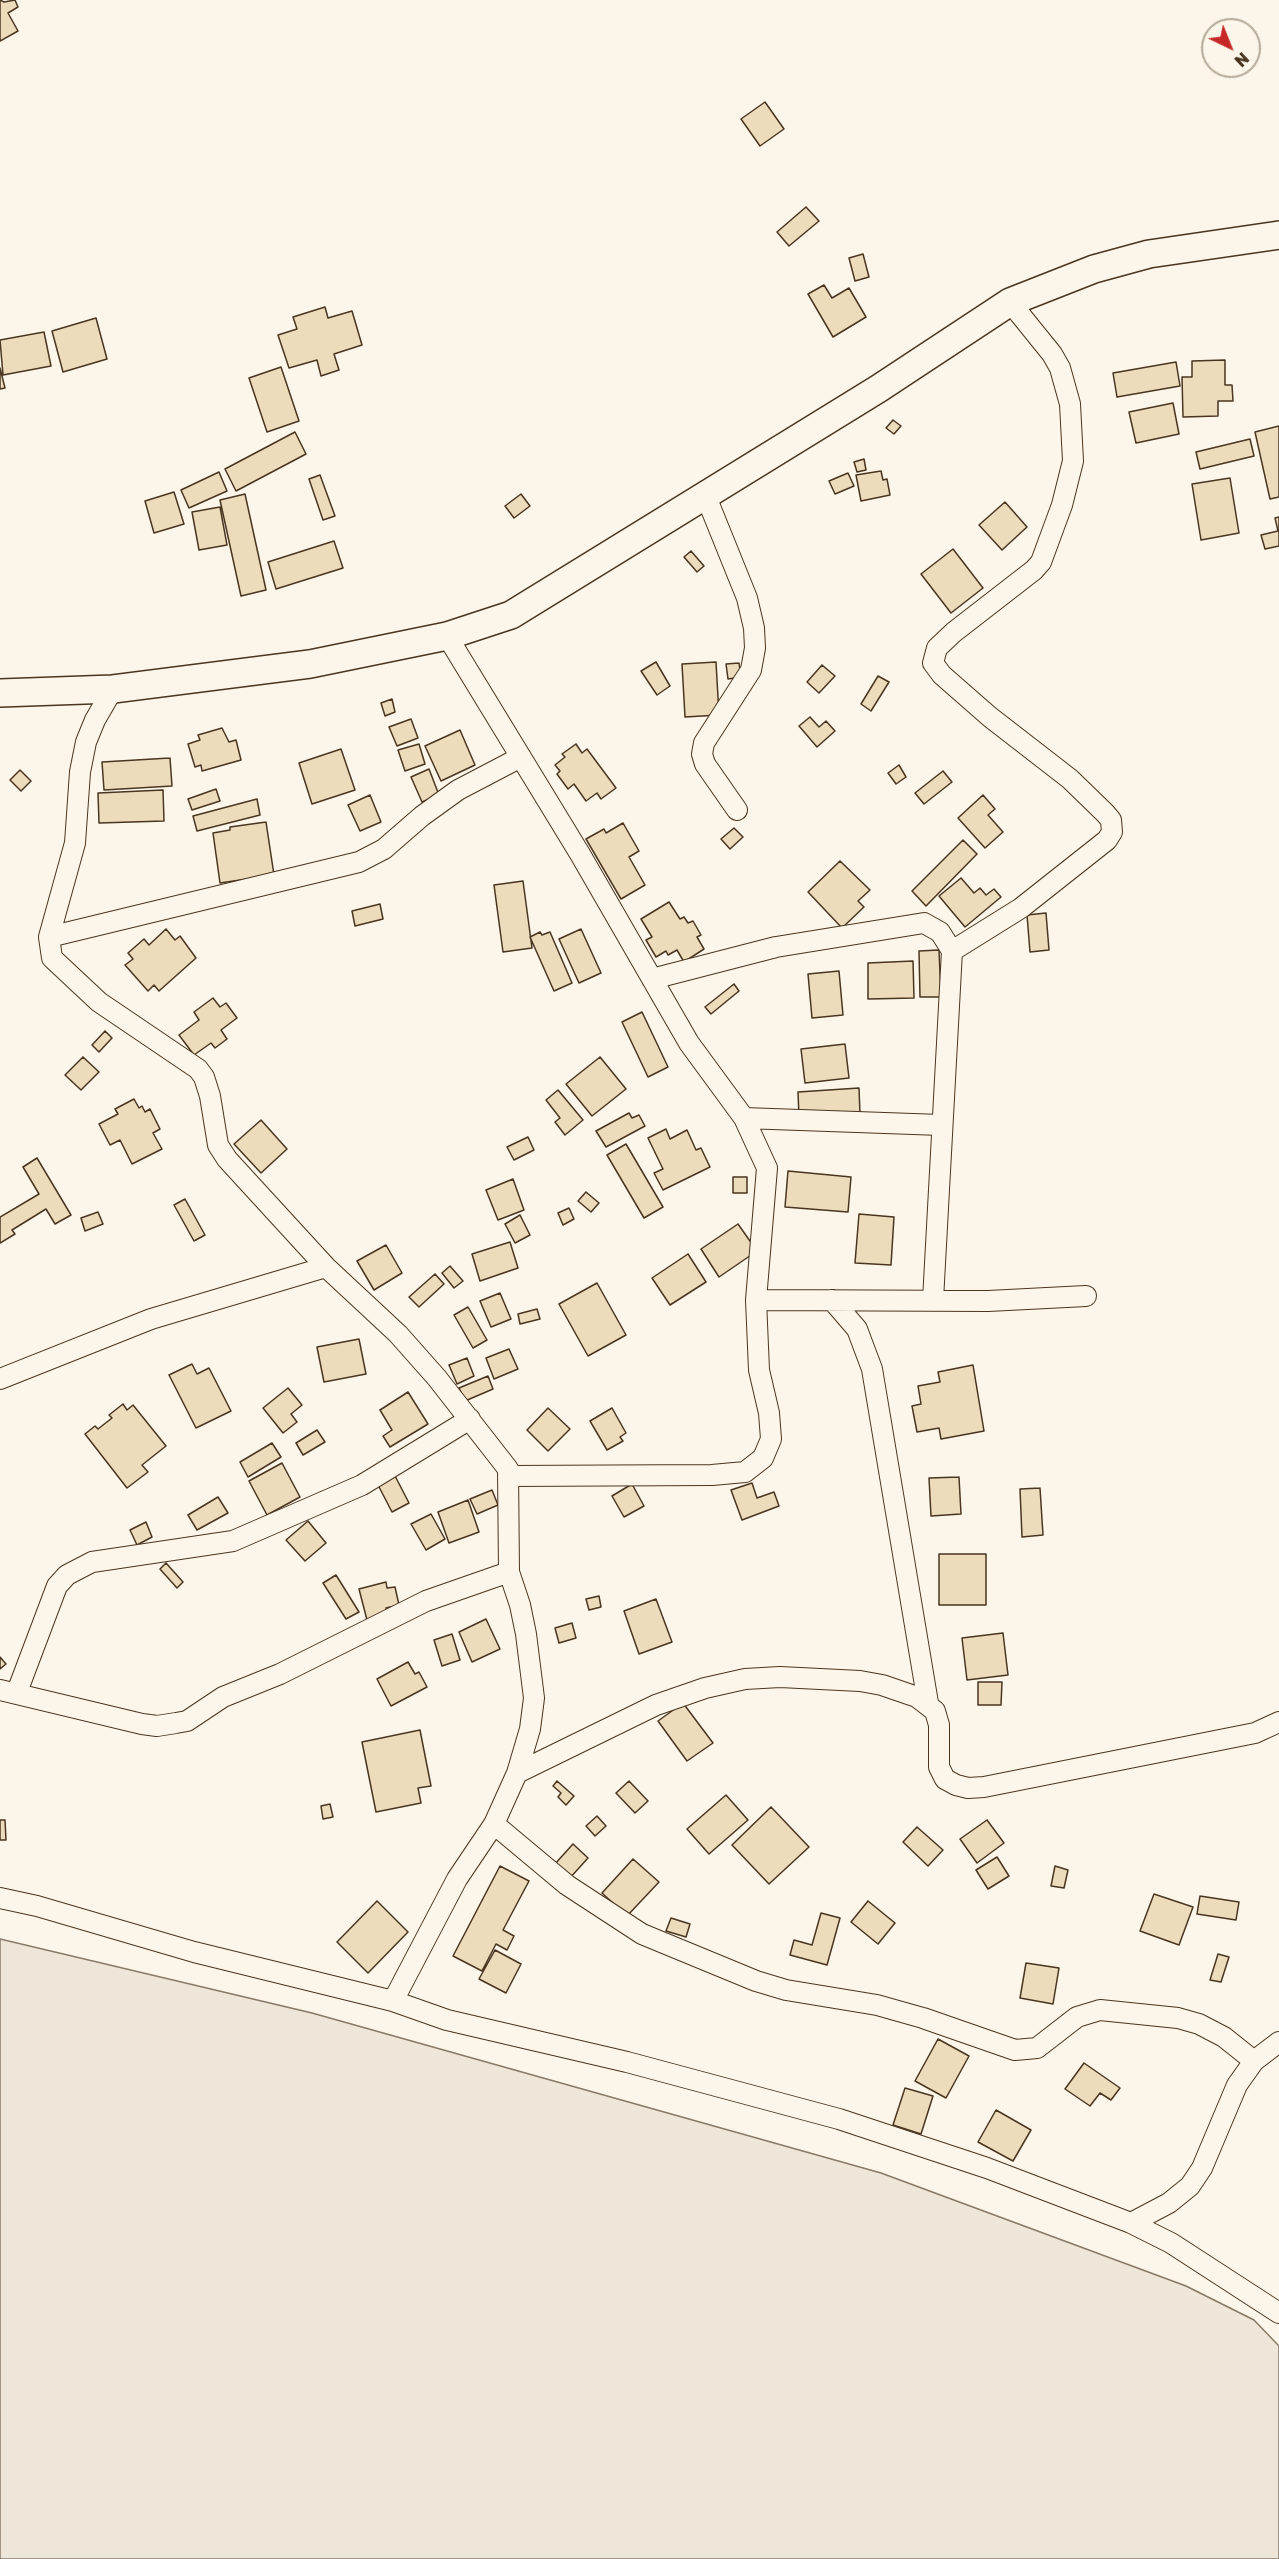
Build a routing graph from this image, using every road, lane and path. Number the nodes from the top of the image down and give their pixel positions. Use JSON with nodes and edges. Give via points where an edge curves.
{"nodes":[{"id":1,"x":1279,"y":236,"type":"edge"},
{"id":2,"x":1010,"y":302,"type":"junction"},
{"id":3,"x":705,"y":494,"type":"junction"},
{"id":4,"x":447,"y":636,"type":"junction"},
{"id":5,"x":113,"y":689,"type":"junction"},
{"id":6,"x":0,"y":693,"type":"edge"},
{"id":7,"x":520,"y":756,"type":"junction"},
{"id":8,"x":737,"y":810,"type":"dead end"},
{"id":9,"x":50,"y":937,"type":"junction"},
{"id":10,"x":952,"y":951,"type":"junction"},
{"id":11,"x":652,"y":979,"type":"junction"},
{"id":12,"x":744,"y":1118,"type":"junction"},
{"id":13,"x":941,"y":1125,"type":"junction"},
{"id":14,"x":326,"y":1267,"type":"junction"},
{"id":15,"x":1086,"y":1296,"type":"dead end"},
{"id":16,"x":756,"y":1300,"type":"junction"},
{"id":17,"x":832,"y":1300,"type":"junction"},
{"id":18,"x":933,"y":1300,"type":"junction"},
{"id":19,"x":0,"y":1379,"type":"edge"},
{"id":20,"x":470,"y":1419,"type":"junction"},
{"id":21,"x":509,"y":1476,"type":"junction"},
{"id":22,"x":509,"y":1572,"type":"junction"},
{"id":23,"x":8,"y":1691,"type":"edge"},
{"id":24,"x":928,"y":1703,"type":"junction"},
{"id":25,"x":1279,"y":1722,"type":"edge"},
{"id":26,"x":517,"y":1773,"type":"junction"},
{"id":27,"x":494,"y":1824,"type":"junction"},
{"id":28,"x":0,"y":1899,"type":"edge"},
{"id":29,"x":393,"y":2001,"type":"junction"},
{"id":30,"x":1279,"y":2042,"type":"edge"},
{"id":31,"x":1254,"y":2061,"type":"junction"},
{"id":32,"x":1131,"y":2223,"type":"junction"},
{"id":33,"x":1279,"y":2313,"type":"edge"}],
"edges":[{"from":1,"to":2,"type":"street","via":[[1149,254],[1094,269]]},
{"from":2,"to":3,"type":"street","via":[[878,389]]},
{"from":2,"to":10,"type":"street","via":[[1060,368],[1070,404],[1073,460],[1041,562],[954,632],[937,648],[933,663],[966,696],[1070,779],[1106,813],[1112,832],[1021,908]]},
{"from":3,"to":4,"type":"street","via":[[511,615]]},
{"from":3,"to":8,"type":"street","via":[[743,588],[754,628],[751,670],[704,743],[702,754]]},
{"from":4,"to":5,"type":"street","via":[[310,664]]},
{"from":4,"to":7,"type":"street"},
{"from":5,"to":6,"type":"street"},
{"from":5,"to":9,"type":"street","via":[[86,742],[75,843]]},
{"from":7,"to":9,"type":"street","via":[[458,790],[384,849],[359,862]]},
{"from":7,"to":11,"type":"street"},
{"from":9,"to":14,"type":"street","via":[[52,958],[70,977],[135,1029],[198,1069],[210,1096],[218,1145],[227,1159]]},
{"from":10,"to":11,"type":"street","via":[[940,932],[924,923],[776,947]]},
{"from":10,"to":13,"type":"street"},
{"from":11,"to":12,"type":"street","via":[[690,1043]]},
{"from":12,"to":13,"type":"street"},
{"from":12,"to":16,"type":"street","via":[[764,1157],[768,1177]]},
{"from":13,"to":18,"type":"street"},
{"from":14,"to":19,"type":"street","via":[[151,1319]]},
{"from":14,"to":20,"type":"street","via":[[398,1334]]},
{"from":15,"to":18,"type":"street"},
{"from":16,"to":17,"type":"street"},
{"from":16,"to":21,"type":"street","via":[[759,1370],[771,1439],[767,1453],[751,1468],[712,1475]]},
{"from":17,"to":18,"type":"street"},
{"from":17,"to":24,"type":"street","via":[[856,1329],[872,1369]]},
{"from":20,"to":21,"type":"street","via":[[506,1465]]},
{"from":20,"to":23,"type":"street","via":[[362,1485],[233,1541],[100,1560],[67,1575],[57,1586]]},
{"from":21,"to":22,"type":"street"},
{"from":22,"to":23,"type":"street","via":[[426,1601],[223,1698],[187,1720],[157,1726],[142,1724]]},
{"from":22,"to":26,"type":"street","via":[[526,1634],[534,1698]]},
{"from":24,"to":25,"type":"street","via":[[939,1725],[939,1767],[945,1779],[968,1788],[1255,1733]]},
{"from":24,"to":26,"type":"street","via":[[917,1696],[860,1681],[745,1679],[656,1705]]},
{"from":26,"to":27,"type":"street"},
{"from":27,"to":29,"type":"street","via":[[457,1879]]},
{"from":27,"to":31,"type":"street","via":[[567,1885],[642,1934],[756,1981],[877,2005],[1015,2050],[1037,2048],[1077,2018],[1100,2010],[1178,2018],[1224,2037]]},
{"from":28,"to":29,"type":"street"},
{"from":29,"to":32,"type":"street","via":[[447,2020],[627,2062],[839,2120],[987,2168]]},
{"from":30,"to":31,"type":"street"},
{"from":31,"to":32,"type":"street","via":[[1238,2085],[1202,2168],[1190,2186],[1169,2203]]},
{"from":32,"to":33,"type":"street","via":[[1171,2243]]}]}
